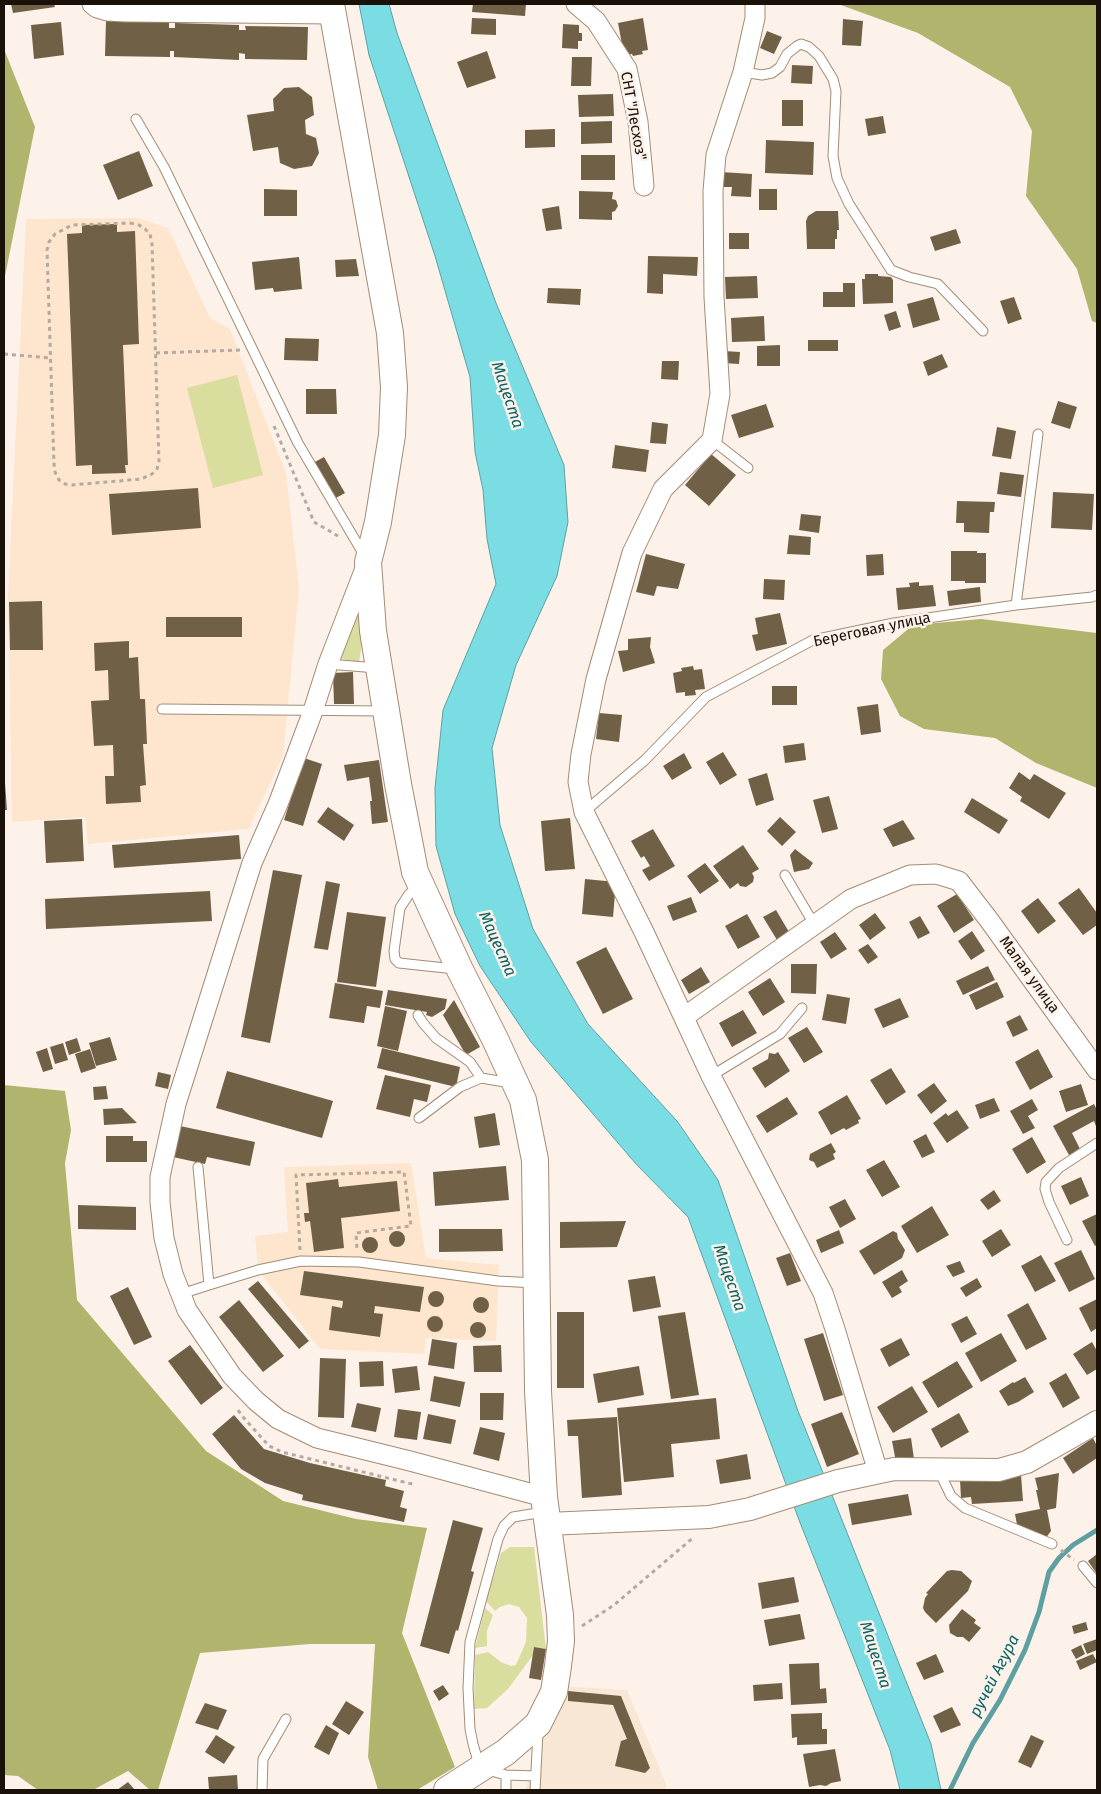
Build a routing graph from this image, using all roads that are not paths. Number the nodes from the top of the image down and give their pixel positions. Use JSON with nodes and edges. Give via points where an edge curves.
{"nodes":[{"id":1,"x":92,"y":4,"type":"edge"},
{"id":2,"x":576,"y":4,"type":"edge"},
{"id":3,"x":755,"y":4,"type":"edge"},
{"id":4,"x":223,"y":8,"type":"edge"},
{"id":5,"x":332,"y":9,"type":"edge"},
{"id":6,"x":742,"y":72,"type":"junction"},
{"id":7,"x":136,"y":119,"type":"dead end"},
{"id":8,"x":644,"y":186,"type":"dead end"},
{"id":9,"x":983,"y":331,"type":"dead end"},
{"id":10,"x":1038,"y":434,"type":"dead end"},
{"id":11,"x":712,"y":440,"type":"junction"},
{"id":12,"x":748,"y":468,"type":"dead end"},
{"id":13,"x":368,"y":562,"type":"junction"},
{"id":14,"x":1097,"y":595,"type":"edge"},
{"id":15,"x":1016,"y":605,"type":"junction"},
{"id":16,"x":328,"y":664,"type":"junction"},
{"id":17,"x":380,"y":669,"type":"junction"},
{"id":18,"x":162,"y":709,"type":"dead end"},
{"id":19,"x":313,"y":711,"type":"junction"},
{"id":20,"x":387,"y":711,"type":"junction"},
{"id":21,"x":584,"y":812,"type":"junction"},
{"id":22,"x":785,"y":875,"type":"dead end"},
{"id":23,"x":420,"y":885,"type":"junction"},
{"id":24,"x":814,"y":924,"type":"junction"},
{"id":25,"x":460,"y":970,"type":"junction"},
{"id":26,"x":802,"y":1008,"type":"dead end"},
{"id":27,"x":418,"y":1015,"type":"dead end"},
{"id":28,"x":684,"y":1016,"type":"junction"},
{"id":29,"x":1097,"y":1070,"type":"edge"},
{"id":30,"x":711,"y":1076,"type":"junction"},
{"id":31,"x":481,"y":1078,"type":"junction"},
{"id":32,"x":516,"y":1084,"type":"junction"},
{"id":33,"x":419,"y":1118,"type":"dead end"},
{"id":34,"x":1097,"y":1143,"type":"edge"},
{"id":35,"x":198,"y":1167,"type":"dead end"},
{"id":36,"x":1066,"y":1240,"type":"dead end"},
{"id":37,"x":536,"y":1283,"type":"junction"},
{"id":38,"x":209,"y":1285,"type":"junction"},
{"id":39,"x":181,"y":1294,"type":"junction"},
{"id":40,"x":1097,"y":1422,"type":"edge"},
{"id":41,"x":938,"y":1469,"type":"junction"},
{"id":42,"x":878,"y":1472,"type":"junction"},
{"id":43,"x":546,"y":1511,"type":"junction"},
{"id":44,"x":1052,"y":1544,"type":"road end"},
{"id":45,"x":1083,"y":1566,"type":"road end"},
{"id":46,"x":1097,"y":1583,"type":"edge"},
{"id":47,"x":286,"y":1720,"type":"dead end"},
{"id":48,"x":538,"y":1724,"type":"junction"},
{"id":49,"x":480,"y":1768,"type":"junction"},
{"id":50,"x":506,"y":1775,"type":"junction"},
{"id":51,"x":536,"y":1776,"type":"junction"},
{"id":52,"x":262,"y":1790,"type":"edge"},
{"id":53,"x":447,"y":1790,"type":"edge"},
{"id":54,"x":506,"y":1790,"type":"edge"},
{"id":55,"x":535,"y":1790,"type":"edge"}],
"edges":[{"from":1,"to":4,"type":"street","via":[[107,11]]},
{"from":2,"to":8,"type":"street","name":"СНТ \"Лесхоз\"","via":[[596,21],[627,69],[638,122]]},
{"from":3,"to":6,"type":"street","via":[[755,18]]},
{"from":4,"to":5,"type":"street"},
{"from":5,"to":13,"type":"main road","via":[[387,314],[394,386],[386,476]]},
{"from":6,"to":9,"type":"lane","via":[[772,73],[780,67],[787,54],[801,44],[819,56],[834,79],[834,156],[837,178],[848,204],[891,270],[938,284]]},
{"from":6,"to":11,"type":"street","via":[[716,155],[713,191],[714,297],[720,394]]},
{"from":7,"to":13,"type":"lane","via":[[164,167],[298,443]]},
{"from":10,"to":15,"type":"lane"},
{"from":11,"to":12,"type":"lane"},
{"from":11,"to":21,"type":"street","via":[[663,489],[632,553],[596,680],[581,754],[578,782]]},
{"from":13,"to":16,"type":"street"},
{"from":13,"to":17,"type":"main road","via":[[373,631]]},
{"from":14,"to":15,"type":"lane","name":"Береговая улица"},
{"from":15,"to":21,"type":"lane","name":"Береговая улица","via":[[894,623],[813,640],[706,697],[645,760]]},
{"from":16,"to":17,"type":"lane"},
{"from":16,"to":19,"type":"street"},
{"from":17,"to":20,"type":"main road"},
{"from":18,"to":19,"type":"lane"},
{"from":19,"to":20,"type":"lane"},
{"from":19,"to":39,"type":"street","via":[[252,862],[166,1145],[160,1177],[160,1202],[164,1238]]},
{"from":20,"to":23,"type":"main road","via":[[409,844]]},
{"from":21,"to":28,"type":"street"},
{"from":22,"to":24,"type":"lane"},
{"from":23,"to":25,"type":"main road"},
{"from":23,"to":25,"type":"lane","via":[[400,908],[395,959],[399,963]]},
{"from":24,"to":28,"type":"street"},
{"from":24,"to":29,"type":"street","name":"Малая улица","via":[[850,899],[910,875],[936,874],[958,881]]},
{"from":25,"to":32,"type":"main road"},
{"from":26,"to":30,"type":"lane","via":[[780,1034]]},
{"from":27,"to":31,"type":"lane","via":[[436,1038],[470,1062]]},
{"from":28,"to":30,"type":"street"},
{"from":30,"to":42,"type":"street","via":[[823,1294]]},
{"from":31,"to":32,"type":"lane"},
{"from":31,"to":33,"type":"lane","via":[[460,1087]]},
{"from":32,"to":37,"type":"main road","via":[[523,1100],[535,1160]]},
{"from":34,"to":36,"type":"lane","via":[[1059,1168],[1046,1182],[1050,1202]]},
{"from":35,"to":38,"type":"lane"},
{"from":37,"to":38,"type":"lane","via":[[358,1262],[301,1261]]},
{"from":37,"to":43,"type":"main road","via":[[538,1391]]},
{"from":38,"to":39,"type":"lane"},
{"from":39,"to":43,"type":"street","via":[[187,1310],[232,1376],[278,1419],[317,1438],[410,1460]]},
{"from":40,"to":41,"type":"street","via":[[1014,1467],[999,1470]]},
{"from":41,"to":42,"type":"street"},
{"from":41,"to":44,"type":"lane","via":[[951,1496],[965,1508]]},
{"from":42,"to":43,"type":"street","via":[[750,1509],[709,1517],[685,1519]]},
{"from":43,"to":48,"type":"main road","via":[[561,1641],[554,1692]]},
{"from":43,"to":49,"type":"lane","via":[[513,1517],[504,1526],[470,1642],[470,1729]]},
{"from":45,"to":46,"type":"lane"},
{"from":47,"to":52,"type":"lane","via":[[263,1759]]},
{"from":48,"to":49,"type":"main road","via":[[506,1752]]},
{"from":48,"to":51,"type":"lane"},
{"from":49,"to":50,"type":"lane"},
{"from":49,"to":53,"type":"main road"},
{"from":50,"to":51,"type":"lane"},
{"from":50,"to":54,"type":"lane"},
{"from":51,"to":55,"type":"lane"}]}
